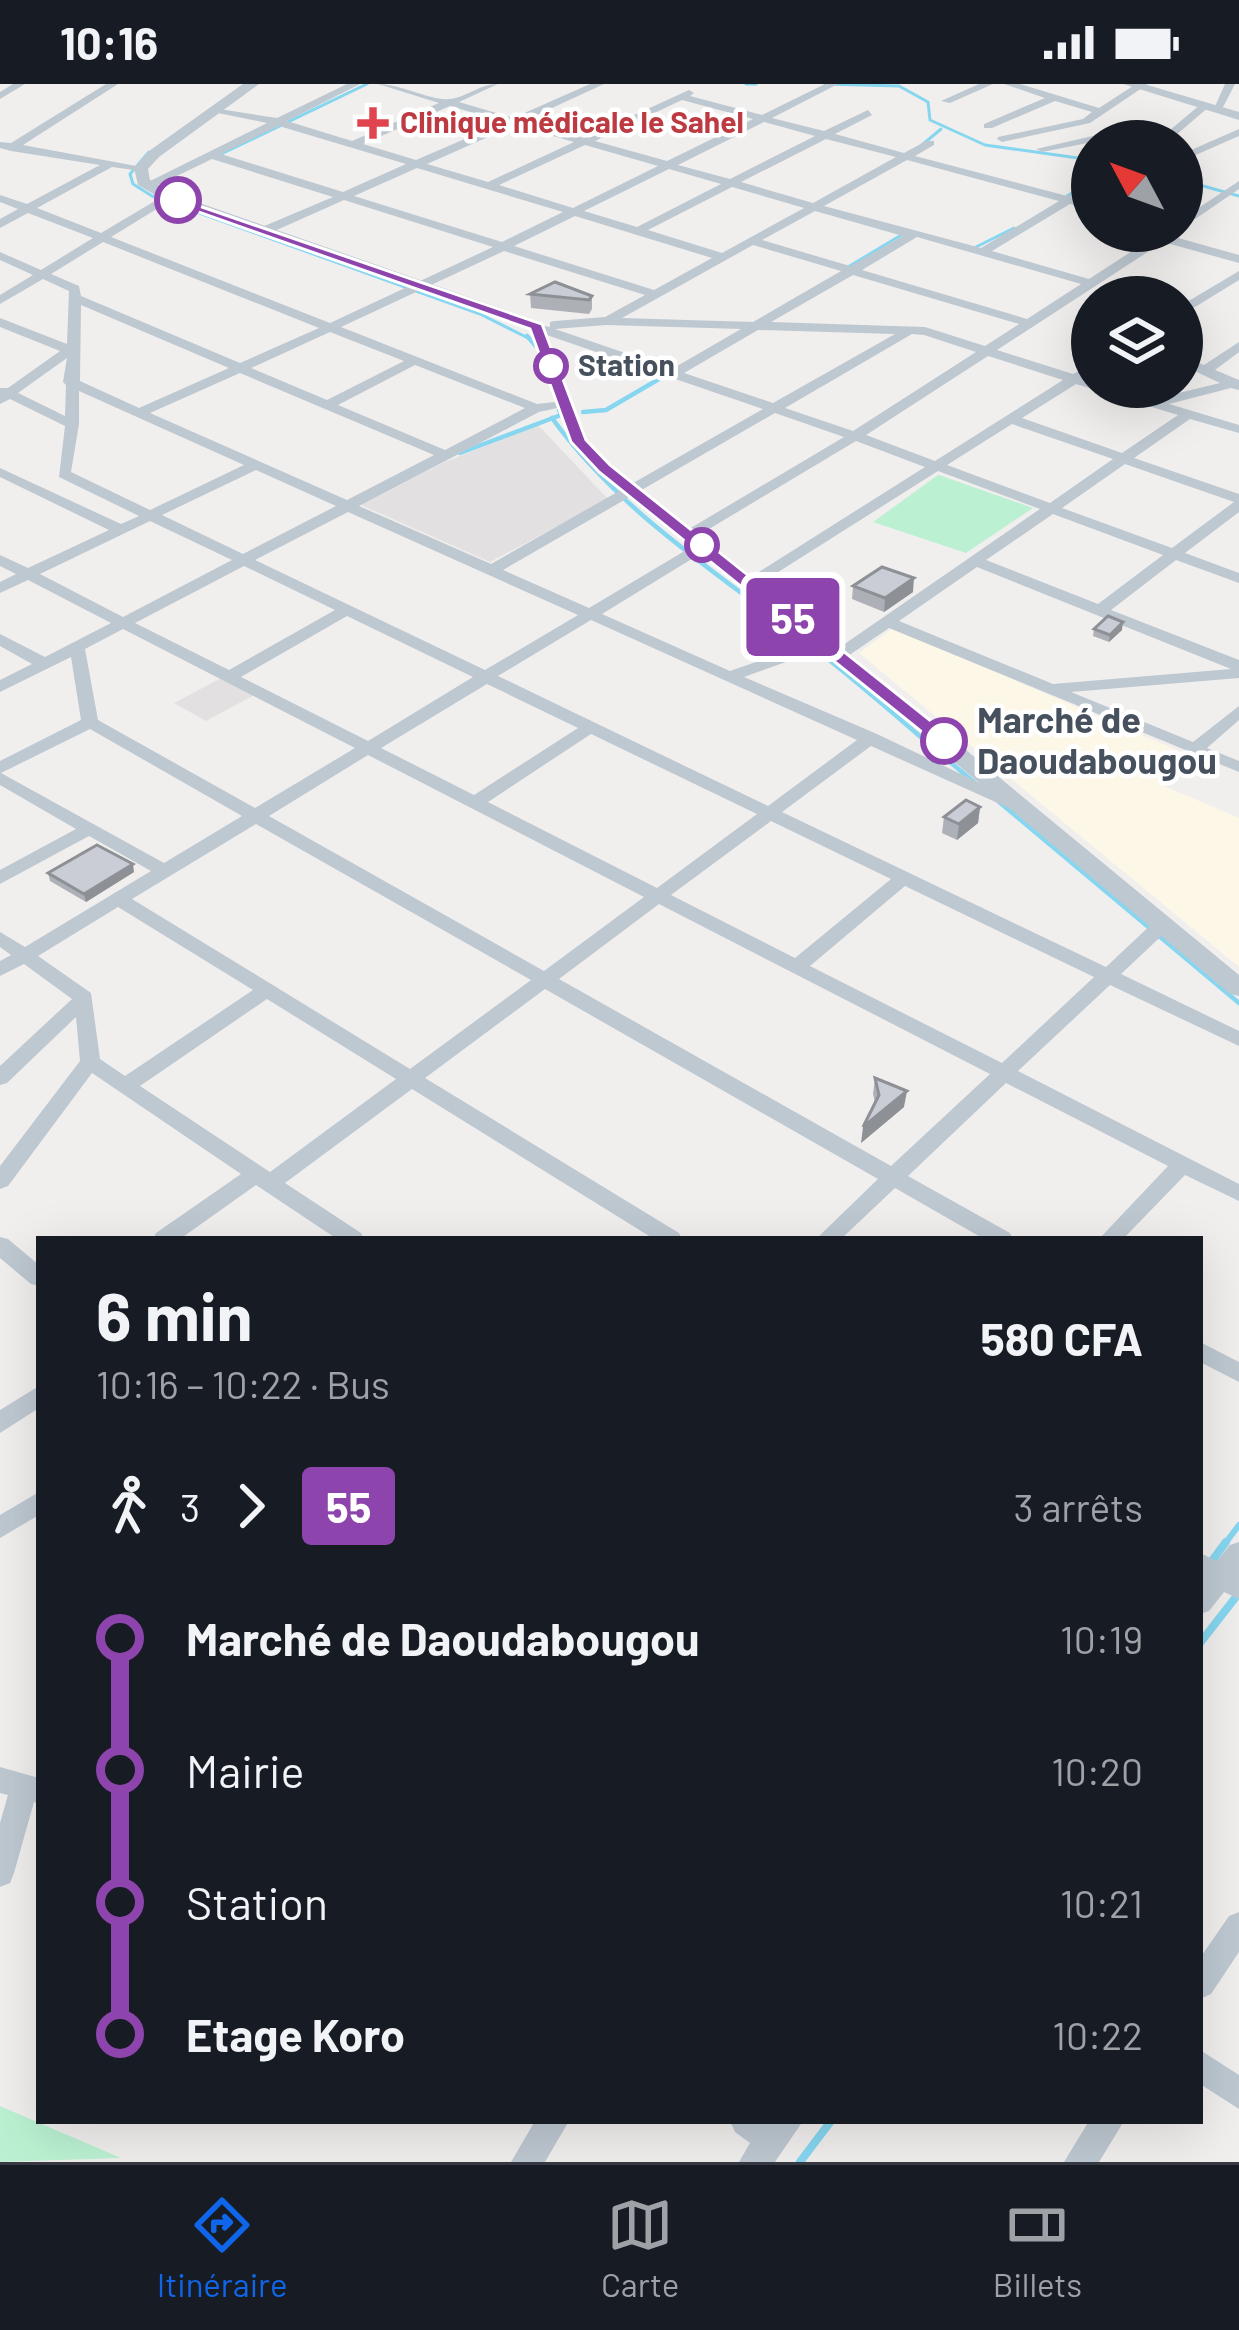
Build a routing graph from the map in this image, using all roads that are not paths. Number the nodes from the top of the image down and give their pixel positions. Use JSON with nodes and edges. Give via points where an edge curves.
{"nodes":[{"id":1,"x":20,"y":84,"type":"edge"},
{"id":2,"x":113,"y":84,"type":"edge"},
{"id":3,"x":252,"y":84,"type":"edge"},
{"id":4,"x":355,"y":84,"type":"edge"},
{"id":5,"x":383,"y":84,"type":"edge"},
{"id":6,"x":493,"y":84,"type":"edge"},
{"id":7,"x":599,"y":84,"type":"edge"},
{"id":8,"x":988,"y":84,"type":"edge"},
{"id":9,"x":1009,"y":84,"type":"edge"},
{"id":10,"x":1230,"y":84,"type":"edge"},
{"id":11,"x":1138,"y":85,"type":"edge"},
{"id":12,"x":698,"y":88,"type":"dead end"},
{"id":13,"x":827,"y":88,"type":"edge"},
{"id":14,"x":0,"y":96,"type":"edge"},
{"id":15,"x":681,"y":98,"type":"junction"},
{"id":16,"x":1054,"y":98,"type":"junction"},
{"id":17,"x":946,"y":101,"type":"dead end"},
{"id":18,"x":449,"y":103,"type":"junction"},
{"id":19,"x":1211,"y":108,"type":"junction"},
{"id":20,"x":217,"y":110,"type":"junction"},
{"id":21,"x":1102,"y":112,"type":"junction"},
{"id":22,"x":868,"y":113,"type":"dead end"},
{"id":23,"x":1239,"y":116,"type":"edge"},
{"id":24,"x":772,"y":118,"type":"junction"},
{"id":25,"x":1088,"y":120,"type":"edge"},
{"id":26,"x":1193,"y":120,"type":"edge"},
{"id":27,"x":278,"y":122,"type":"junction"},
{"id":28,"x":514,"y":122,"type":"junction"},
{"id":29,"x":1071,"y":124,"type":"edge"},
{"id":30,"x":988,"y":126,"type":"dead end"},
{"id":31,"x":1239,"y":132,"type":"edge"},
{"id":32,"x":831,"y":134,"type":"junction"},
{"id":33,"x":1002,"y":140,"type":"dead end"},
{"id":34,"x":584,"y":141,"type":"junction"},
{"id":35,"x":930,"y":143,"type":"dead end"},
{"id":36,"x":1071,"y":143,"type":"edge"},
{"id":37,"x":352,"y":145,"type":"junction"},
{"id":38,"x":1203,"y":147,"type":"edge"},
{"id":39,"x":10,"y":148,"type":"edge"},
{"id":40,"x":1042,"y":149,"type":"dead end"},
{"id":41,"x":212,"y":155,"type":"junction"},
{"id":42,"x":908,"y":157,"type":"junction"},
{"id":43,"x":0,"y":161,"type":"edge"},
{"id":44,"x":109,"y":164,"type":"junction"},
{"id":45,"x":417,"y":164,"type":"junction"},
{"id":46,"x":671,"y":166,"type":"junction"},
{"id":47,"x":145,"y":177,"type":"junction"},
{"id":48,"x":731,"y":183,"type":"junction"},
{"id":49,"x":1237,"y":185,"type":"edge"},
{"id":50,"x":488,"y":186,"type":"junction"},
{"id":51,"x":344,"y":196,"type":"junction"},
{"id":52,"x":169,"y":197,"type":"junction"},
{"id":53,"x":0,"y":198,"type":"edge"},
{"id":54,"x":1071,"y":200,"type":"joint"},
{"id":55,"x":814,"y":207,"type":"junction"},
{"id":56,"x":27,"y":208,"type":"junction"},
{"id":57,"x":1203,"y":209,"type":"edge"},
{"id":58,"x":575,"y":212,"type":"junction"},
{"id":59,"x":0,"y":224,"type":"edge"},
{"id":60,"x":266,"y":230,"type":"junction"},
{"id":61,"x":638,"y":231,"type":"junction"},
{"id":62,"x":913,"y":235,"type":"junction"},
{"id":63,"x":105,"y":237,"type":"junction"},
{"id":64,"x":752,"y":241,"type":"junction"},
{"id":65,"x":504,"y":247,"type":"junction"},
{"id":66,"x":1203,"y":247,"type":"edge"},
{"id":67,"x":982,"y":252,"type":"junction"},
{"id":68,"x":1138,"y":252,"type":"edge"},
{"id":69,"x":0,"y":256,"type":"edge"},
{"id":70,"x":723,"y":257,"type":"junction"},
{"id":71,"x":1239,"y":259,"type":"edge"},
{"id":72,"x":852,"y":271,"type":"junction"},
{"id":73,"x":43,"y":274,"type":"junction"},
{"id":74,"x":1239,"y":275,"type":"edge"},
{"id":75,"x":1101,"y":276,"type":"edge"},
{"id":76,"x":1071,"y":278,"type":"edge"},
{"id":77,"x":422,"y":286,"type":"junction"},
{"id":78,"x":655,"y":295,"type":"junction"},
{"id":79,"x":1071,"y":295,"type":"edge"},
{"id":80,"x":75,"y":298,"type":"junction"},
{"id":81,"x":1203,"y":298,"type":"edge"},
{"id":82,"x":0,"y":300,"type":"edge"},
{"id":83,"x":606,"y":321,"type":"junction"},
{"id":84,"x":0,"y":322,"type":"edge"},
{"id":85,"x":1028,"y":323,"type":"junction"},
{"id":86,"x":759,"y":326,"type":"junction"},
{"id":87,"x":331,"y":327,"type":"junction"},
{"id":88,"x":537,"y":327,"type":"junction"},
{"id":89,"x":910,"y":331,"type":"junction"},
{"id":90,"x":1239,"y":346,"type":"edge"},
{"id":91,"x":70,"y":350,"type":"junction"},
{"id":92,"x":986,"y":351,"type":"junction"},
{"id":93,"x":414,"y":361,"type":"junction"},
{"id":94,"x":1203,"y":367,"type":"edge"},
{"id":95,"x":240,"y":368,"type":"junction"},
{"id":96,"x":1208,"y":369,"type":"junction"},
{"id":97,"x":676,"y":372,"type":"junction"},
{"id":98,"x":1071,"y":378,"type":"edge"},
{"id":99,"x":1071,"y":381,"type":"edge"},
{"id":100,"x":70,"y":382,"type":"junction"},
{"id":101,"x":1236,"y":385,"type":"edge"},
{"id":102,"x":1203,"y":393,"type":"edge"},
{"id":103,"x":3,"y":394,"type":"edge"},
{"id":104,"x":327,"y":405,"type":"junction"},
{"id":105,"x":564,"y":405,"type":"junction"},
{"id":106,"x":536,"y":408,"type":"junction"},
{"id":107,"x":776,"y":408,"type":"junction"},
{"id":108,"x":1169,"y":408,"type":"edge"},
{"id":109,"x":138,"y":413,"type":"junction"},
{"id":110,"x":1188,"y":413,"type":"junction"},
{"id":111,"x":1011,"y":419,"type":"junction"},
{"id":112,"x":72,"y":424,"type":"junction"},
{"id":113,"x":1239,"y":429,"type":"edge"},
{"id":114,"x":856,"y":436,"type":"junction"},
{"id":115,"x":446,"y":455,"type":"junction"},
{"id":116,"x":1123,"y":458,"type":"junction"},
{"id":117,"x":255,"y":465,"type":"junction"},
{"id":118,"x":937,"y":466,"type":"junction"},
{"id":119,"x":0,"y":472,"type":"edge"},
{"id":120,"x":630,"y":490,"type":"junction"},
{"id":121,"x":1239,"y":502,"type":"edge"},
{"id":122,"x":348,"y":506,"type":"junction"},
{"id":123,"x":1051,"y":508,"type":"junction"},
{"id":124,"x":151,"y":515,"type":"junction"},
{"id":125,"x":122,"y":530,"type":"junction"},
{"id":126,"x":696,"y":540,"type":"junction"},
{"id":127,"x":1174,"y":554,"type":"junction"},
{"id":128,"x":0,"y":560,"type":"edge"},
{"id":129,"x":244,"y":560,"type":"junction"},
{"id":130,"x":975,"y":561,"type":"junction"},
{"id":131,"x":492,"y":570,"type":"junction"},
{"id":132,"x":30,"y":574,"type":"junction"},
{"id":133,"x":1239,"y":578,"type":"edge"},
{"id":134,"x":751,"y":583,"type":"junction"},
{"id":135,"x":0,"y":589,"type":"edge"},
{"id":136,"x":347,"y":610,"type":"junction"},
{"id":137,"x":1100,"y":610,"type":"junction"},
{"id":138,"x":591,"y":614,"type":"junction"},
{"id":139,"x":128,"y":621,"type":"junction"},
{"id":140,"x":888,"y":622,"type":"junction"},
{"id":141,"x":0,"y":639,"type":"edge"},
{"id":142,"x":77,"y":647,"type":"junction"},
{"id":143,"x":832,"y":649,"type":"junction"},
{"id":144,"x":45,"y":664,"type":"junction"},
{"id":145,"x":1239,"y":670,"type":"edge"},
{"id":146,"x":232,"y":675,"type":"junction"},
{"id":147,"x":731,"y":676,"type":"junction"},
{"id":148,"x":487,"y":677,"type":"junction"},
{"id":149,"x":0,"y":688,"type":"edge"},
{"id":150,"x":1051,"y":689,"type":"junction"},
{"id":151,"x":1239,"y":711,"type":"edge"},
{"id":152,"x":90,"y":722,"type":"junction"},
{"id":153,"x":590,"y":727,"type":"junction"},
{"id":154,"x":871,"y":738,"type":"junction"},
{"id":155,"x":372,"y":746,"type":"junction"},
{"id":156,"x":1195,"y":749,"type":"junction"},
{"id":157,"x":1239,"y":767,"type":"edge"},
{"id":158,"x":0,"y":769,"type":"edge"},
{"id":159,"x":0,"y":778,"type":"edge"},
{"id":160,"x":476,"y":800,"type":"junction"},
{"id":161,"x":1029,"y":810,"type":"junction"},
{"id":162,"x":770,"y":814,"type":"junction"},
{"id":163,"x":254,"y":818,"type":"junction"},
{"id":164,"x":88,"y":829,"type":"junction"},
{"id":165,"x":164,"y":872,"type":"junction"},
{"id":166,"x":0,"y":878,"type":"edge"},
{"id":167,"x":903,"y":878,"type":"junction"},
{"id":168,"x":660,"y":895,"type":"junction"},
{"id":169,"x":118,"y":899,"type":"junction"},
{"id":170,"x":1163,"y":924,"type":"junction"},
{"id":171,"x":0,"y":938,"type":"edge"},
{"id":172,"x":27,"y":955,"type":"junction"},
{"id":173,"x":798,"y":966,"type":"junction"},
{"id":174,"x":0,"y":970,"type":"edge"},
{"id":175,"x":1109,"y":977,"type":"junction"},
{"id":176,"x":543,"y":982,"type":"junction"},
{"id":177,"x":1239,"y":988,"type":"edge"},
{"id":178,"x":267,"y":990,"type":"junction"},
{"id":179,"x":84,"y":998,"type":"junction"},
{"id":180,"x":1239,"y":1040,"type":"edge"},
{"id":181,"x":90,"y":1062,"type":"junction"},
{"id":182,"x":1006,"y":1073,"type":"junction"},
{"id":183,"x":0,"y":1078,"type":"edge"},
{"id":184,"x":412,"y":1079,"type":"junction"},
{"id":185,"x":125,"y":1086,"type":"junction"},
{"id":186,"x":1182,"y":1163,"type":"junction"},
{"id":187,"x":894,"y":1178,"type":"junction"},
{"id":188,"x":263,"y":1179,"type":"junction"},
{"id":189,"x":0,"y":1181,"type":"edge"},
{"id":190,"x":1239,"y":1193,"type":"edge"},
{"id":191,"x":169,"y":1236,"type":"edge"},
{"id":192,"x":348,"y":1236,"type":"edge"},
{"id":193,"x":666,"y":1236,"type":"edge"},
{"id":194,"x":830,"y":1236,"type":"edge"},
{"id":195,"x":997,"y":1236,"type":"edge"},
{"id":196,"x":1112,"y":1236,"type":"edge"},
{"id":197,"x":0,"y":1245,"type":"edge"},
{"id":198,"x":36,"y":1275,"type":"edge"},
{"id":199,"x":1203,"y":1353,"type":"edge"},
{"id":200,"x":1239,"y":1373,"type":"edge"},
{"id":201,"x":36,"y":1397,"type":"edge"},
{"id":202,"x":0,"y":1423,"type":"edge"},
{"id":203,"x":34,"y":1513,"type":"edge"},
{"id":204,"x":0,"y":1528,"type":"edge"},
{"id":205,"x":1239,"y":1553,"type":"edge"},
{"id":206,"x":1220,"y":1576,"type":"edge"},
{"id":207,"x":21,"y":1786,"type":"edge"},
{"id":208,"x":0,"y":1874,"type":"edge"},
{"id":209,"x":1239,"y":1926,"type":"edge"},
{"id":210,"x":1203,"y":1980,"type":"edge"},
{"id":211,"x":1203,"y":2068,"type":"edge"},
{"id":212,"x":1239,"y":2094,"type":"edge"},
{"id":213,"x":551,"y":2124,"type":"edge"},
{"id":214,"x":1106,"y":2124,"type":"edge"},
{"id":215,"x":527,"y":2162,"type":"edge"},
{"id":216,"x":1080,"y":2162,"type":"edge"}],
"edges":[{"from":1,"to":14,"type":"street"},
{"from":2,"to":39,"type":"street"},
{"from":3,"to":20,"type":"street"},
{"from":4,"to":27,"type":"street"},
{"from":5,"to":18,"type":"street"},
{"from":6,"to":18,"type":"street"},
{"from":7,"to":28,"type":"street"},
{"from":8,"to":17,"type":"street"},
{"from":9,"to":16,"type":"street"},
{"from":10,"to":19,"type":"street"},
{"from":11,"to":19,"type":"street"},
{"from":11,"to":21,"type":"street"},
{"from":12,"to":15,"type":"street"},
{"from":13,"to":24,"type":"street"},
{"from":15,"to":24,"type":"street"},
{"from":15,"to":34,"type":"street"},
{"from":16,"to":21,"type":"street"},
{"from":16,"to":30,"type":"street"},
{"from":18,"to":28,"type":"street"},
{"from":18,"to":37,"type":"street"},
{"from":19,"to":23,"type":"street"},
{"from":19,"to":26,"type":"street"},
{"from":20,"to":27,"type":"street"},
{"from":20,"to":47,"type":"street"},
{"from":21,"to":25,"type":"street"},
{"from":22,"to":32,"type":"street"},
{"from":24,"to":32,"type":"street"},
{"from":24,"to":46,"type":"street"},
{"from":27,"to":37,"type":"street"},
{"from":27,"to":41,"type":"street"},
{"from":28,"to":34,"type":"street"},
{"from":28,"to":45,"type":"street"},
{"from":29,"to":33,"type":"street"},
{"from":31,"to":38,"type":"street"},
{"from":32,"to":42,"type":"street"},
{"from":32,"to":48,"type":"street"},
{"from":34,"to":46,"type":"street"},
{"from":34,"to":50,"type":"street"},
{"from":35,"to":42,"type":"street"},
{"from":36,"to":40,"type":"street"},
{"from":37,"to":45,"type":"street"},
{"from":39,"to":43,"type":"street"},
{"from":39,"to":44,"type":"street"},
{"from":41,"to":47,"type":"street"},
{"from":41,"to":51,"type":"street"},
{"from":42,"to":54,"type":"street"},
{"from":42,"to":55,"type":"street"},
{"from":44,"to":47,"type":"street"},
{"from":44,"to":56,"type":"street"},
{"from":45,"to":50,"type":"street"},
{"from":45,"to":51,"type":"street"},
{"from":46,"to":48,"type":"street"},
{"from":46,"to":58,"type":"street"},
{"from":47,"to":52,"type":"street"},
{"from":48,"to":55,"type":"street"},
{"from":48,"to":61,"type":"street"},
{"from":49,"to":57,"type":"street"},
{"from":50,"to":58,"type":"street"},
{"from":51,"to":60,"type":"street"},
{"from":51,"to":65,"type":"street"},
{"from":52,"to":60,"type":"street"},
{"from":52,"to":63,"type":"street"},
{"from":53,"to":56,"type":"street"},
{"from":54,"to":67,"type":"street"},
{"from":55,"to":62,"type":"street"},
{"from":55,"to":64,"type":"street"},
{"from":56,"to":59,"type":"street"},
{"from":56,"to":63,"type":"street"},
{"from":58,"to":61,"type":"street"},
{"from":58,"to":65,"type":"street"},
{"from":60,"to":77,"type":"street"},
{"from":61,"to":70,"type":"street"},
{"from":62,"to":67,"type":"street"},
{"from":62,"to":72,"type":"street"},
{"from":63,"to":73,"type":"street"},
{"from":63,"to":87,"type":"street"},
{"from":64,"to":70,"type":"street"},
{"from":64,"to":72,"type":"street"},
{"from":65,"to":77,"type":"street"},
{"from":65,"to":78,"type":"street"},
{"from":66,"to":71,"type":"street"},
{"from":67,"to":76,"type":"street"},
{"from":68,"to":75,"type":"street"},
{"from":69,"to":73,"type":"street"},
{"from":70,"to":78,"type":"street"},
{"from":72,"to":85,"type":"street"},
{"from":72,"to":86,"type":"street"},
{"from":73,"to":80,"type":"street","via":[[76,289]]},
{"from":73,"to":82,"type":"street"},
{"from":74,"to":81,"type":"street"},
{"from":77,"to":87,"type":"street"},
{"from":77,"to":88,"type":"street"},
{"from":78,"to":83,"type":"street"},
{"from":79,"to":85,"type":"street"},
{"from":80,"to":91,"type":"street"},
{"from":80,"to":95,"type":"street"},
{"from":83,"to":86,"type":"street"},
{"from":83,"to":88,"type":"street"},
{"from":84,"to":91,"type":"street"},
{"from":85,"to":92,"type":"street"},
{"from":86,"to":89,"type":"street"},
{"from":86,"to":97,"type":"street"},
{"from":87,"to":93,"type":"street"},
{"from":87,"to":95,"type":"street"},
{"from":88,"to":97,"type":"street"},
{"from":88,"to":105,"type":"street"},
{"from":89,"to":92,"type":"street"},
{"from":89,"to":107,"type":"street"},
{"from":90,"to":96,"type":"street"},
{"from":91,"to":100,"type":"street"},
{"from":91,"to":103,"type":"street"},
{"from":92,"to":98,"type":"street"},
{"from":92,"to":114,"type":"street"},
{"from":93,"to":104,"type":"street"},
{"from":93,"to":106,"type":"street"},
{"from":94,"to":96,"type":"street"},
{"from":95,"to":104,"type":"street"},
{"from":95,"to":109,"type":"street"},
{"from":96,"to":101,"type":"street"},
{"from":97,"to":107,"type":"street"},
{"from":99,"to":111,"type":"street"},
{"from":100,"to":109,"type":"street"},
{"from":100,"to":112,"type":"street"},
{"from":101,"to":102,"type":"street"},
{"from":103,"to":112,"type":"street"},
{"from":104,"to":115,"type":"street"},
{"from":105,"to":106,"type":"street"},
{"from":105,"to":120,"type":"street","via":[[579,442]]},
{"from":106,"to":115,"type":"street"},
{"from":107,"to":114,"type":"street"},
{"from":107,"to":120,"type":"street"},
{"from":108,"to":110,"type":"street"},
{"from":109,"to":117,"type":"street"},
{"from":110,"to":113,"type":"street"},
{"from":110,"to":116,"type":"street"},
{"from":111,"to":116,"type":"street"},
{"from":111,"to":118,"type":"street"},
{"from":112,"to":124,"type":"street","via":[[64,474]]},
{"from":114,"to":118,"type":"street"},
{"from":114,"to":126,"type":"street"},
{"from":115,"to":122,"type":"street"},
{"from":116,"to":121,"type":"street"},
{"from":116,"to":123,"type":"street"},
{"from":117,"to":122,"type":"street"},
{"from":117,"to":124,"type":"street"},
{"from":118,"to":123,"type":"street"},
{"from":118,"to":134,"type":"street"},
{"from":119,"to":125,"type":"street"},
{"from":120,"to":126,"type":"street"},
{"from":120,"to":131,"type":"street"},
{"from":121,"to":127,"type":"street"},
{"from":122,"to":129,"type":"street"},
{"from":122,"to":131,"type":"street"},
{"from":123,"to":127,"type":"street"},
{"from":123,"to":130,"type":"street"},
{"from":124,"to":125,"type":"street"},
{"from":124,"to":129,"type":"street"},
{"from":125,"to":132,"type":"street"},
{"from":126,"to":134,"type":"street"},
{"from":126,"to":138,"type":"street"},
{"from":127,"to":133,"type":"street"},
{"from":127,"to":137,"type":"street"},
{"from":128,"to":132,"type":"street"},
{"from":129,"to":136,"type":"street"},
{"from":129,"to":139,"type":"street"},
{"from":130,"to":137,"type":"street"},
{"from":130,"to":140,"type":"street"},
{"from":131,"to":138,"type":"street"},
{"from":132,"to":135,"type":"street"},
{"from":132,"to":139,"type":"street"},
{"from":134,"to":143,"type":"street"},
{"from":136,"to":146,"type":"street"},
{"from":136,"to":148,"type":"street"},
{"from":137,"to":145,"type":"street"},
{"from":138,"to":147,"type":"street"},
{"from":138,"to":148,"type":"street"},
{"from":139,"to":142,"type":"street"},
{"from":139,"to":146,"type":"street"},
{"from":140,"to":143,"type":"street"},
{"from":140,"to":150,"type":"street"},
{"from":141,"to":144,"type":"street"},
{"from":142,"to":144,"type":"street"},
{"from":142,"to":152,"type":"street"},
{"from":143,"to":147,"type":"street"},
{"from":143,"to":161,"type":"street"},
{"from":144,"to":149,"type":"street"},
{"from":145,"to":150,"type":"street"},
{"from":146,"to":155,"type":"street"},
{"from":147,"to":154,"type":"street"},
{"from":148,"to":153,"type":"street"},
{"from":148,"to":155,"type":"street"},
{"from":150,"to":156,"type":"street"},
{"from":151,"to":156,"type":"street"},
{"from":152,"to":158,"type":"street"},
{"from":152,"to":163,"type":"street"},
{"from":153,"to":160,"type":"street"},
{"from":153,"to":162,"type":"street"},
{"from":154,"to":161,"type":"street"},
{"from":154,"to":162,"type":"street"},
{"from":155,"to":160,"type":"street"},
{"from":155,"to":163,"type":"street"},
{"from":156,"to":157,"type":"street"},
{"from":159,"to":164,"type":"street"},
{"from":160,"to":168,"type":"street"},
{"from":161,"to":170,"type":"street"},
{"from":162,"to":167,"type":"street"},
{"from":162,"to":168,"type":"street"},
{"from":163,"to":165,"type":"street"},
{"from":163,"to":176,"type":"street"},
{"from":164,"to":165,"type":"street"},
{"from":164,"to":166,"type":"street"},
{"from":165,"to":169,"type":"street"},
{"from":167,"to":173,"type":"street"},
{"from":167,"to":175,"type":"street"},
{"from":168,"to":173,"type":"street"},
{"from":168,"to":176,"type":"street"},
{"from":169,"to":172,"type":"street"},
{"from":169,"to":178,"type":"street"},
{"from":170,"to":175,"type":"street"},
{"from":170,"to":177,"type":"street"},
{"from":171,"to":172,"type":"street"},
{"from":172,"to":174,"type":"street"},
{"from":172,"to":179,"type":"street"},
{"from":173,"to":182,"type":"street"},
{"from":175,"to":180,"type":"street"},
{"from":175,"to":182,"type":"street"},
{"from":176,"to":184,"type":"street"},
{"from":176,"to":187,"type":"street"},
{"from":178,"to":184,"type":"street"},
{"from":178,"to":185,"type":"street"},
{"from":179,"to":181,"type":"street"},
{"from":179,"to":183,"type":"street"},
{"from":181,"to":185,"type":"street"},
{"from":181,"to":189,"type":"street"},
{"from":182,"to":186,"type":"street"},
{"from":182,"to":187,"type":"street"},
{"from":184,"to":188,"type":"street"},
{"from":184,"to":193,"type":"street"},
{"from":185,"to":188,"type":"street"},
{"from":186,"to":190,"type":"street"},
{"from":186,"to":196,"type":"street"},
{"from":187,"to":194,"type":"street"},
{"from":187,"to":195,"type":"street"},
{"from":188,"to":191,"type":"street"},
{"from":188,"to":192,"type":"street"},
{"from":197,"to":198,"type":"street"},
{"from":199,"to":200,"type":"street"},
{"from":201,"to":202,"type":"street"},
{"from":203,"to":204,"type":"street"},
{"from":205,"to":206,"type":"street"},
{"from":207,"to":208,"type":"street"},
{"from":209,"to":210,"type":"street"},
{"from":211,"to":212,"type":"street"},
{"from":213,"to":215,"type":"street"},
{"from":214,"to":216,"type":"street"}]}
